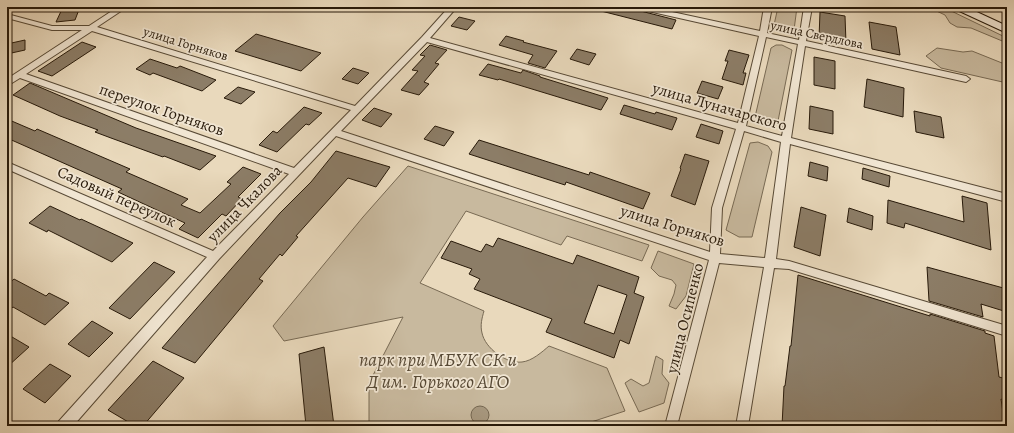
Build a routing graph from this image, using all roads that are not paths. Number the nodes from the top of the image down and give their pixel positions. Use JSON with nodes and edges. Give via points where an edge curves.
{"nodes":[{"id":1,"x":123,"y":7,"type":"edge"},
{"id":2,"x":452,"y":7,"type":"edge"},
{"id":3,"x":639,"y":7,"type":"edge"},
{"id":4,"x":768,"y":7,"type":"edge"},
{"id":5,"x":808,"y":7,"type":"edge"},
{"id":6,"x":958,"y":7,"type":"edge"},
{"id":7,"x":7,"y":16,"type":"edge"},
{"id":8,"x":91,"y":28,"type":"junction"},
{"id":9,"x":1007,"y":30,"type":"edge"},
{"id":10,"x":763,"y":35,"type":"junction"},
{"id":11,"x":425,"y":39,"type":"junction"},
{"id":12,"x":803,"y":43,"type":"junction"},
{"id":13,"x":19,"y":75,"type":"junction"},
{"id":14,"x":966,"y":79,"type":"dead end"},
{"id":15,"x":7,"y":83,"type":"edge"},
{"id":16,"x":356,"y":109,"type":"junction"},
{"id":17,"x":741,"y":127,"type":"junction"},
{"id":18,"x":334,"y":132,"type":"junction"},
{"id":19,"x":786,"y":140,"type":"junction"},
{"id":20,"x":7,"y":165,"type":"edge"},
{"id":21,"x":296,"y":172,"type":"junction"},
{"id":22,"x":1007,"y":198,"type":"edge"},
{"id":23,"x":215,"y":256,"type":"junction"},
{"id":24,"x":715,"y":258,"type":"junction"},
{"id":25,"x":770,"y":262,"type":"junction"},
{"id":26,"x":1007,"y":331,"type":"edge"},
{"id":27,"x":64,"y":426,"type":"edge"},
{"id":28,"x":671,"y":426,"type":"edge"},
{"id":29,"x":742,"y":426,"type":"edge"}],
"edges":[{"from":1,"to":8,"type":"street"},
{"from":2,"to":11,"type":"street","name":"улица Чкалова"},
{"from":3,"to":10,"type":"street","name":"улица Свердлова"},
{"from":4,"to":10,"type":"street","name":"улица Осипенко"},
{"from":5,"to":12,"type":"street"},
{"from":6,"to":9,"type":"main road"},
{"from":7,"to":8,"type":"street","name":"улица Горняков","via":[[52,28]]},
{"from":8,"to":13,"type":"street"},
{"from":8,"to":16,"type":"street","name":"улица Горняков"},
{"from":10,"to":12,"type":"street","name":"улица Свердлова"},
{"from":10,"to":17,"type":"street","name":"улица Осипенко"},
{"from":11,"to":16,"type":"street","name":"улица Чкалова"},
{"from":11,"to":17,"type":"street","name":"улица Луначарского"},
{"from":12,"to":14,"type":"street","name":"улица Свердлова"},
{"from":12,"to":19,"type":"street"},
{"from":13,"to":15,"type":"street"},
{"from":13,"to":21,"type":"street","name":"переулок Горняков"},
{"from":16,"to":18,"type":"street","name":"улица Чкалова"},
{"from":17,"to":19,"type":"street","name":"улица Луначарского"},
{"from":17,"to":24,"type":"street","name":"улица Осипенко","via":[[717,208]]},
{"from":18,"to":21,"type":"street","name":"улица Чкалова"},
{"from":18,"to":24,"type":"street","name":"улица Горняков"},
{"from":19,"to":22,"type":"street","name":"улица Луначарского"},
{"from":19,"to":25,"type":"street"},
{"from":20,"to":23,"type":"street","name":"Садовый переулок"},
{"from":21,"to":23,"type":"street","name":"улица Чкалова"},
{"from":23,"to":27,"type":"street","name":"улица Чкалова"},
{"from":24,"to":25,"type":"street","name":"улица Горняков"},
{"from":24,"to":28,"type":"street","name":"улица Осипенко"},
{"from":25,"to":26,"type":"street","name":"улица Горняков"},
{"from":25,"to":29,"type":"street"}]}
